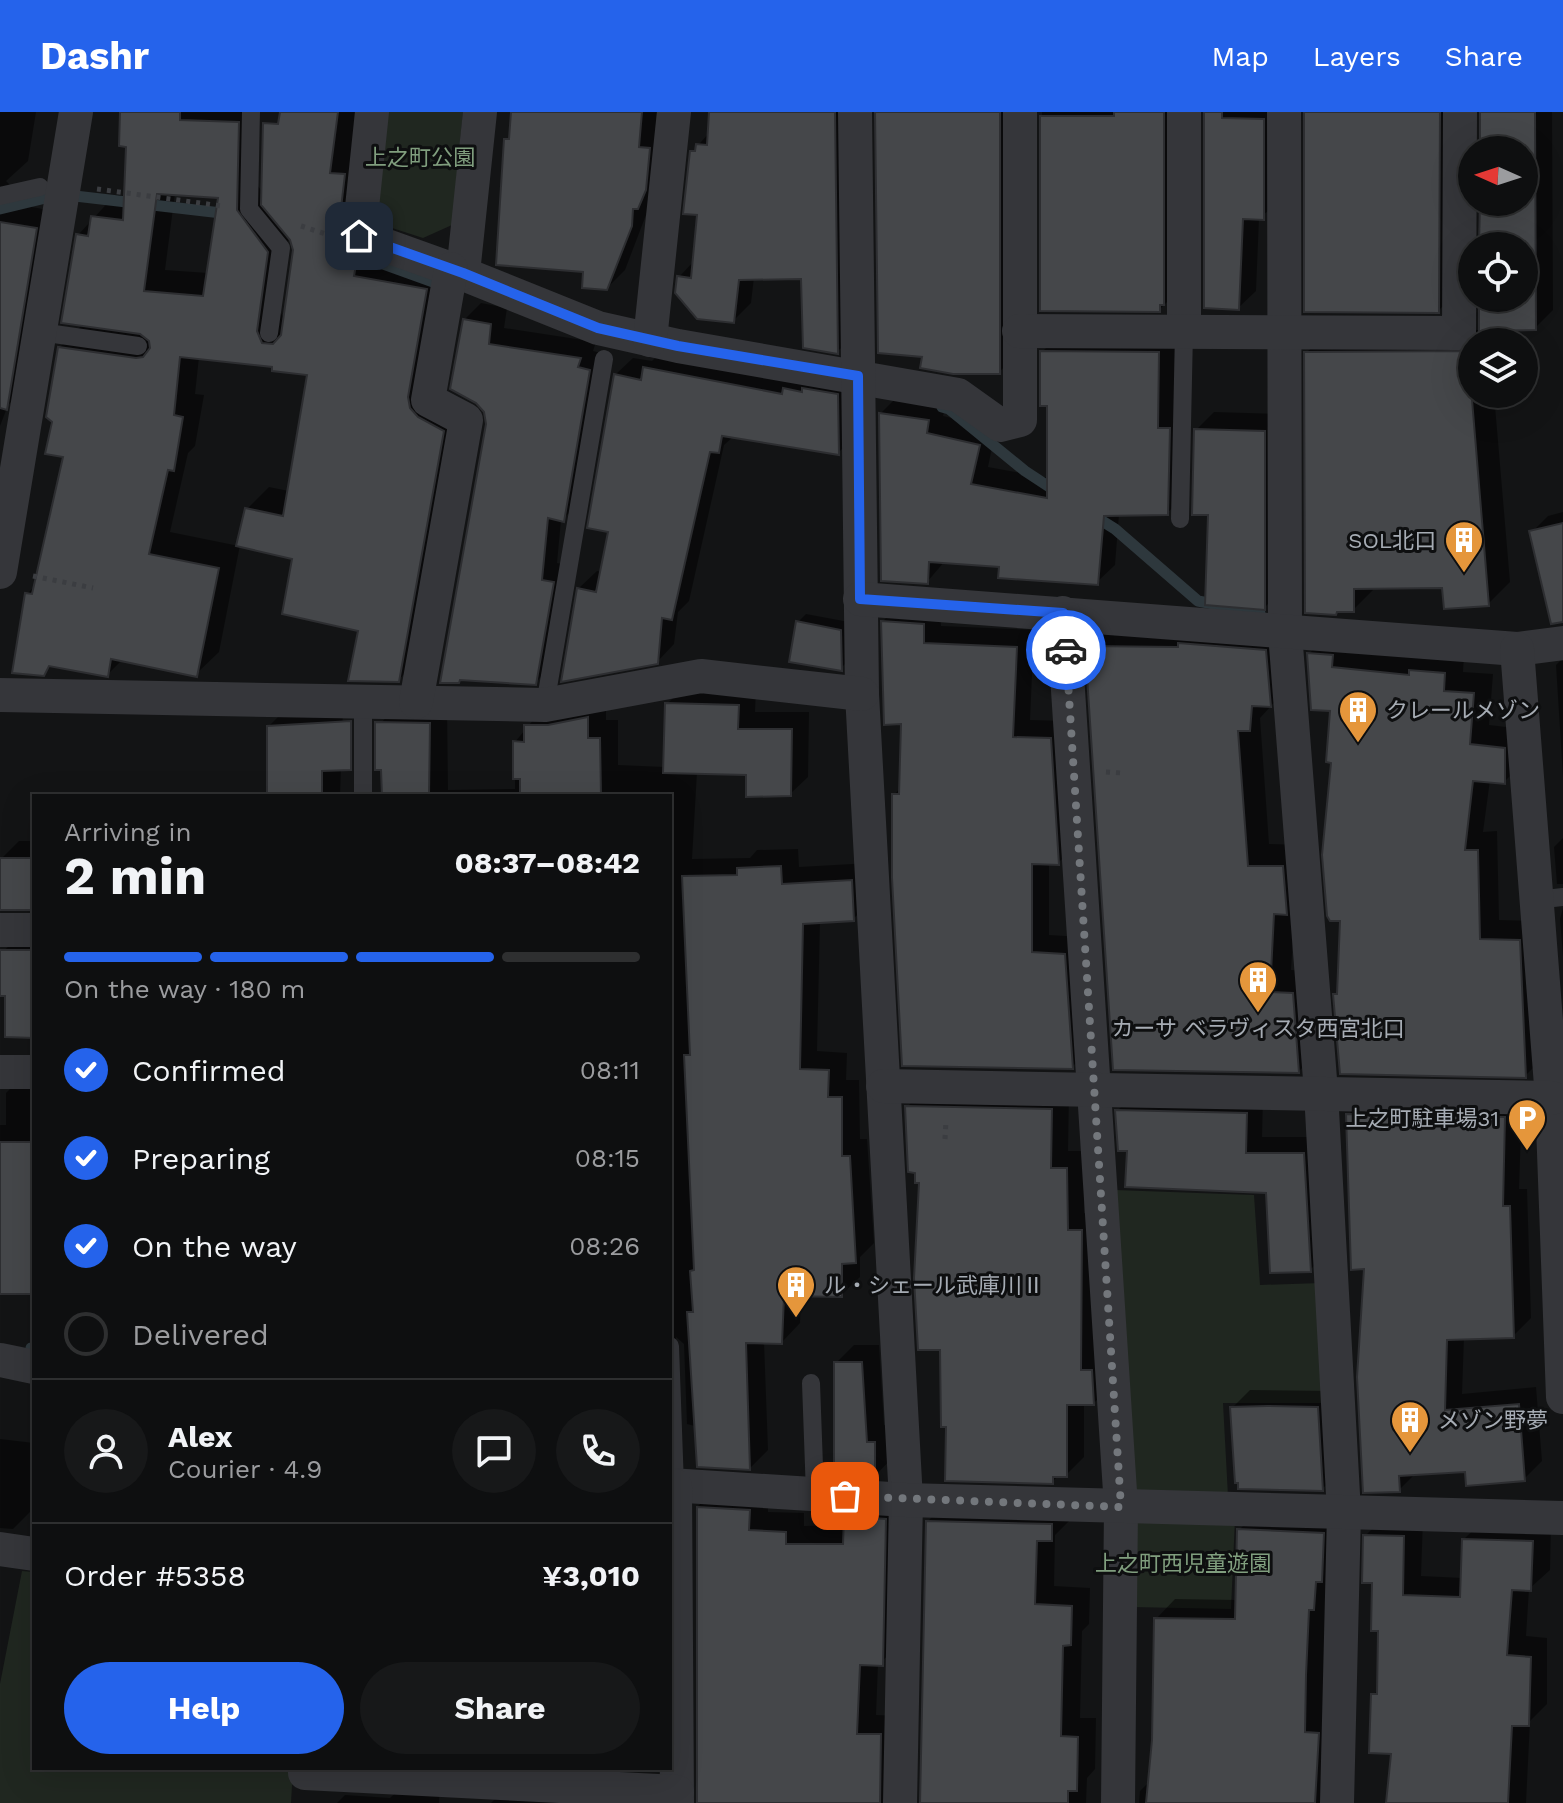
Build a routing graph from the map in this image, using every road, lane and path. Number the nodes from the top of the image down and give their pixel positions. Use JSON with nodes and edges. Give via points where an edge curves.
{"nodes":[{"id":1,"x":76,"y":112,"type":"edge"},
{"id":2,"x":251,"y":112,"type":"edge"},
{"id":3,"x":372,"y":112,"type":"edge"},
{"id":4,"x":480,"y":112,"type":"edge"},
{"id":5,"x":674,"y":112,"type":"edge"},
{"id":6,"x":855,"y":112,"type":"edge"},
{"id":7,"x":1020,"y":112,"type":"edge"},
{"id":8,"x":1184,"y":112,"type":"edge"},
{"id":9,"x":1284,"y":112,"type":"edge"},
{"id":10,"x":1460,"y":112,"type":"edge"},
{"id":11,"x":52,"y":186,"type":"junction"},
{"id":12,"x":0,"y":196,"type":"edge"},
{"id":13,"x":249,"y":209,"type":"junction"},
{"id":14,"x":359,"y":236,"type":"junction"},
{"id":15,"x":457,"y":271,"type":"junction"},
{"id":16,"x":1019,"y":331,"type":"junction"},
{"id":17,"x":40,"y":332,"type":"junction"},
{"id":18,"x":1184,"y":332,"type":"junction"},
{"id":19,"x":269,"y":333,"type":"dead end"},
{"id":20,"x":1285,"y":333,"type":"junction"},
{"id":21,"x":650,"y":340,"type":"junction"},
{"id":22,"x":138,"y":346,"type":"dead end"},
{"id":23,"x":604,"y":359,"type":"dead end"},
{"id":24,"x":858,"y":376,"type":"junction"},
{"id":25,"x":1180,"y":519,"type":"dead end"},
{"id":26,"x":0,"y":571,"type":"edge"},
{"id":27,"x":93,"y":588,"type":"dead end"},
{"id":28,"x":860,"y":599,"type":"junction"},
{"id":29,"x":1063,"y":613,"type":"junction"},
{"id":30,"x":1285,"y":633,"type":"junction"},
{"id":31,"x":1563,"y":643,"type":"edge"},
{"id":32,"x":1517,"y":649,"type":"junction"},
{"id":33,"x":855,"y":694,"type":"junction"},
{"id":34,"x":0,"y":695,"type":"edge"},
{"id":35,"x":363,"y":701,"type":"junction"},
{"id":36,"x":416,"y":702,"type":"junction"},
{"id":37,"x":545,"y":705,"type":"junction"},
{"id":38,"x":363,"y":794,"type":"edge"},
{"id":39,"x":1550,"y":899,"type":"edge"},
{"id":40,"x":0,"y":930,"type":"edge"},
{"id":41,"x":32,"y":930,"type":"edge"},
{"id":42,"x":0,"y":1072,"type":"edge"},
{"id":43,"x":32,"y":1072,"type":"edge"},
{"id":44,"x":883,"y":1086,"type":"junction"},
{"id":45,"x":1094,"y":1089,"type":"junction"},
{"id":46,"x":1321,"y":1092,"type":"junction"},
{"id":47,"x":1552,"y":1098,"type":"junction"},
{"id":48,"x":1560,"y":1233,"type":"edge"},
{"id":49,"x":0,"y":1360,"type":"edge"},
{"id":50,"x":32,"y":1367,"type":"edge"},
{"id":51,"x":811,"y":1383,"type":"dead end"},
{"id":52,"x":1563,"y":1397,"type":"edge"},
{"id":53,"x":672,"y":1439,"type":"edge"},
{"id":54,"x":673,"y":1486,"type":"edge"},
{"id":55,"x":815,"y":1494,"type":"junction"},
{"id":56,"x":906,"y":1500,"type":"junction"},
{"id":57,"x":1121,"y":1507,"type":"junction"},
{"id":58,"x":1344,"y":1513,"type":"junction"},
{"id":59,"x":1563,"y":1518,"type":"edge"},
{"id":60,"x":0,"y":1549,"type":"edge"},
{"id":61,"x":32,"y":1554,"type":"edge"},
{"id":62,"x":305,"y":1773,"type":"dead end"},
{"id":63,"x":446,"y":1792,"type":"edge"},
{"id":64,"x":677,"y":1798,"type":"edge"},
{"id":65,"x":900,"y":1803,"type":"edge"},
{"id":66,"x":1118,"y":1803,"type":"edge"},
{"id":67,"x":1337,"y":1803,"type":"edge"}],
"edges":[{"from":1,"to":11,"type":"street"},
{"from":2,"to":13,"type":"lane"},
{"from":3,"to":14,"type":"street"},
{"from":4,"to":15,"type":"street"},
{"from":5,"to":21,"type":"street"},
{"from":6,"to":24,"type":"street"},
{"from":7,"to":16,"type":"street"},
{"from":8,"to":18,"type":"street"},
{"from":9,"to":20,"type":"street"},
{"from":10,"to":20,"type":"street","via":[[1459,333]]},
{"from":11,"to":12,"type":"lane"},
{"from":11,"to":13,"type":"path"},
{"from":11,"to":17,"type":"street"},
{"from":13,"to":14,"type":"path","via":[[347,241]]},
{"from":13,"to":19,"type":"lane","via":[[281,248]]},
{"from":14,"to":15,"type":"street"},
{"from":15,"to":21,"type":"street","via":[[598,328]]},
{"from":15,"to":36,"type":"street","via":[[428,400],[466,420]]},
{"from":16,"to":18,"type":"street"},
{"from":16,"to":24,"type":"street","via":[[1020,420],[1000,425],[958,395]]},
{"from":17,"to":22,"type":"lane"},
{"from":17,"to":26,"type":"street"},
{"from":18,"to":20,"type":"street"},
{"from":18,"to":25,"type":"lane"},
{"from":20,"to":30,"type":"street"},
{"from":21,"to":24,"type":"street"},
{"from":23,"to":37,"type":"lane"},
{"from":24,"to":28,"type":"street"},
{"from":26,"to":27,"type":"path"},
{"from":28,"to":29,"type":"street"},
{"from":28,"to":33,"type":"street"},
{"from":29,"to":30,"type":"street"},
{"from":29,"to":45,"type":"street"},
{"from":30,"to":32,"type":"street"},
{"from":30,"to":46,"type":"street"},
{"from":31,"to":32,"type":"street"},
{"from":32,"to":39,"type":"street"},
{"from":33,"to":37,"type":"street","via":[[701,676]]},
{"from":33,"to":44,"type":"street"},
{"from":34,"to":35,"type":"street"},
{"from":35,"to":36,"type":"street"},
{"from":35,"to":38,"type":"lane"},
{"from":36,"to":37,"type":"street"},
{"from":39,"to":47,"type":"street"},
{"from":40,"to":41,"type":"street"},
{"from":42,"to":43,"type":"street"},
{"from":44,"to":45,"type":"street"},
{"from":44,"to":56,"type":"street"},
{"from":45,"to":46,"type":"street"},
{"from":45,"to":57,"type":"street"},
{"from":46,"to":47,"type":"street"},
{"from":46,"to":58,"type":"street"},
{"from":47,"to":48,"type":"street"},
{"from":48,"to":52,"type":"street"},
{"from":49,"to":50,"type":"street"},
{"from":51,"to":55,"type":"lane"},
{"from":53,"to":54,"type":"lane"},
{"from":54,"to":55,"type":"street"},
{"from":54,"to":64,"type":"street"},
{"from":55,"to":56,"type":"street"},
{"from":56,"to":57,"type":"street"},
{"from":56,"to":65,"type":"street"},
{"from":57,"to":58,"type":"street"},
{"from":57,"to":66,"type":"street"},
{"from":58,"to":59,"type":"street"},
{"from":58,"to":67,"type":"street"},
{"from":60,"to":61,"type":"street"},
{"from":62,"to":63,"type":"street"},
{"from":63,"to":64,"type":"street"}]}
